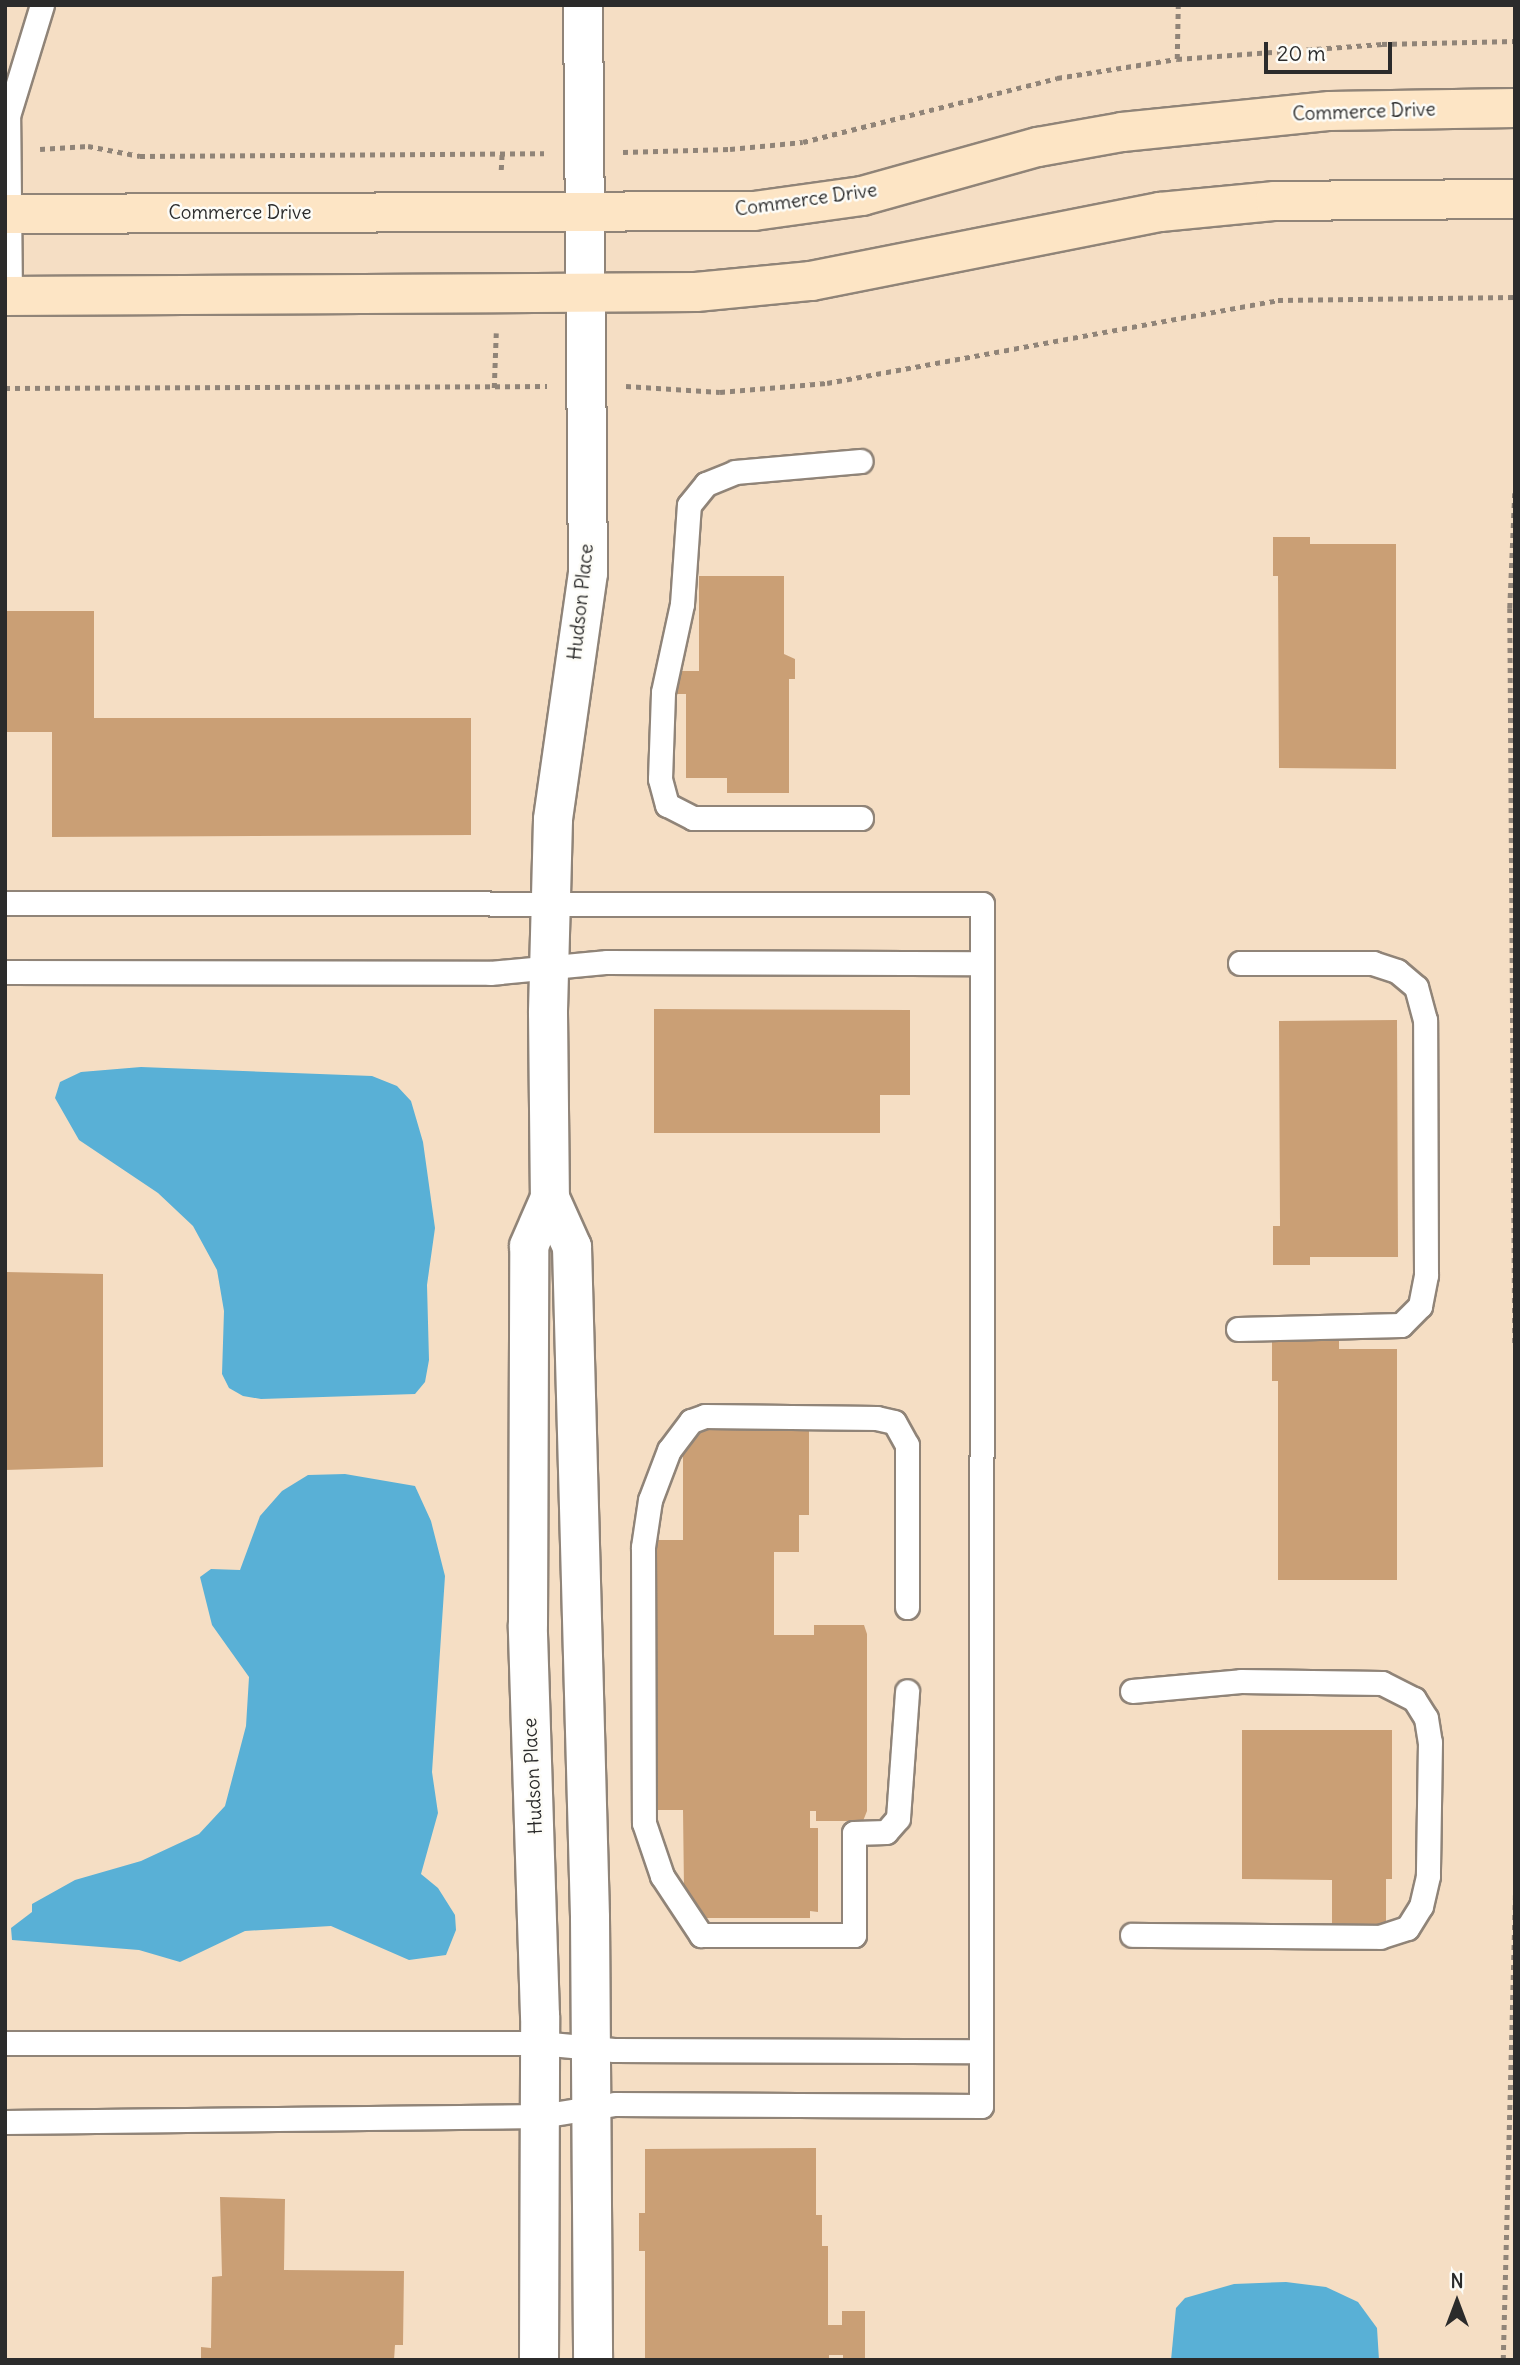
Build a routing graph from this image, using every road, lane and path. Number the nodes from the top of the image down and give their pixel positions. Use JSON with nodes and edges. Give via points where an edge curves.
{"nodes":[{"id":1,"x":42,"y":5,"type":"edge"},
{"id":2,"x":583,"y":5,"type":"edge"},
{"id":3,"x":1178,"y":5,"type":"edge"},
{"id":4,"x":1515,"y":41,"type":"edge"},
{"id":5,"x":1177,"y":59,"type":"junction"},
{"id":6,"x":1515,"y":108,"type":"edge"},
{"id":7,"x":8,"y":151,"type":"junction"},
{"id":8,"x":671,"y":151,"type":"dead end"},
{"id":9,"x":502,"y":153,"type":"dead end"},
{"id":10,"x":1515,"y":199,"type":"edge"},
{"id":11,"x":584,"y":213,"type":"junction"},
{"id":12,"x":7,"y":214,"type":"edge"},
{"id":13,"x":585,"y":293,"type":"junction"},
{"id":14,"x":8,"y":296,"type":"edge"},
{"id":15,"x":1515,"y":297,"type":"edge"},
{"id":16,"x":667,"y":386,"type":"dead end"},
{"id":17,"x":5,"y":388,"type":"edge"},
{"id":18,"x":494,"y":388,"type":"dead end"},
{"id":19,"x":861,"y":461,"type":"dead end"},
{"id":20,"x":1515,"y":493,"type":"edge"},
{"id":21,"x":861,"y":818,"type":"dead end"},
{"id":22,"x":5,"y":903,"type":"edge"},
{"id":23,"x":549,"y":905,"type":"junction"},
{"id":24,"x":982,"y":963,"type":"junction"},
{"id":25,"x":1240,"y":963,"type":"dead end"},
{"id":26,"x":548,"y":968,"type":"junction"},
{"id":27,"x":5,"y":972,"type":"edge"},
{"id":28,"x":550,"y":1198,"type":"junction"},
{"id":29,"x":1238,"y":1329,"type":"dead end"},
{"id":30,"x":1515,"y":1343,"type":"edge"},
{"id":31,"x":906,"y":1607,"type":"dead end"},
{"id":32,"x":906,"y":1691,"type":"dead end"},
{"id":33,"x":1132,"y":1692,"type":"dead end"},
{"id":34,"x":1515,"y":1893,"type":"edge"},
{"id":35,"x":1132,"y":1936,"type":"dead end"},
{"id":36,"x":5,"y":2043,"type":"edge"},
{"id":37,"x":540,"y":2043,"type":"junction"},
{"id":38,"x":592,"y":2048,"type":"junction"},
{"id":39,"x":981,"y":2051,"type":"junction"},
{"id":40,"x":592,"y":2108,"type":"junction"},
{"id":41,"x":540,"y":2116,"type":"junction"},
{"id":42,"x":5,"y":2122,"type":"edge"},
{"id":43,"x":539,"y":2360,"type":"edge"},
{"id":44,"x":593,"y":2360,"type":"edge"},
{"id":45,"x":1503,"y":2360,"type":"edge"}],
"edges":[{"from":1,"to":7,"type":"lane","via":[[8,116]]},
{"from":2,"to":11,"type":"street","name":"Hudson Place"},
{"from":3,"to":5,"type":"path"},
{"from":4,"to":5,"type":"path","via":[[1382,44]]},
{"from":5,"to":8,"type":"path","via":[[1057,78],[803,142]]},
{"from":6,"to":11,"type":"street","name":"Commerce Drive","via":[[1330,111],[1222,120],[1038,147],[862,196],[754,211]]},
{"from":7,"to":9,"type":"path","via":[[88,146],[140,156]]},
{"from":7,"to":12,"type":"lane"},
{"from":10,"to":13,"type":"street","via":[[1275,201],[1160,212],[811,281],[696,292]]},
{"from":11,"to":12,"type":"street","name":"Commerce Drive"},
{"from":11,"to":13,"type":"street","name":"Hudson Place"},
{"from":12,"to":14,"type":"lane"},
{"from":13,"to":14,"type":"street"},
{"from":13,"to":23,"type":"street","name":"Hudson Place","via":[[588,573],[557,783]]},
{"from":15,"to":16,"type":"path","via":[[1278,300],[827,383],[720,392]]},
{"from":17,"to":18,"type":"path"},
{"from":19,"to":21,"type":"lane","via":[[724,475],[706,484],[689,505],[682,604],[663,692],[660,779],[667,805],[693,818]]},
{"from":20,"to":30,"type":"path","via":[[1510,608]]},
{"from":22,"to":23,"type":"lane"},
{"from":23,"to":24,"type":"lane","via":[[982,904]]},
{"from":23,"to":26,"type":"street","name":"Hudson Place"},
{"from":24,"to":26,"type":"lane","via":[[607,962]]},
{"from":24,"to":39,"type":"lane"},
{"from":25,"to":29,"type":"lane","via":[[1373,963],[1397,971],[1416,987],[1425,1020],[1426,1275],[1420,1306],[1401,1325]]},
{"from":26,"to":27,"type":"lane","via":[[490,973]]},
{"from":26,"to":28,"type":"street","name":"Hudson Place"},
{"from":28,"to":37,"type":"street","name":"Hudson Place","via":[[529,1246],[528,1625]]},
{"from":28,"to":38,"type":"street","name":"Hudson Place","via":[[572,1247]]},
{"from":31,"to":32,"type":"lane","via":[[907,1445],[894,1422],[705,1416],[691,1421],[669,1450],[650,1500],[643,1548],[644,1823],[662,1876],[701,1935],[854,1935],[854,1833],[886,1832],[898,1818]]},
{"from":33,"to":35,"type":"lane","via":[[1241,1681],[1393,1686],[1421,1708],[1429,1731],[1430,1769],[1426,1888],[1417,1916],[1401,1931],[1380,1937]]},
{"from":34,"to":45,"type":"path"},
{"from":36,"to":37,"type":"lane"},
{"from":37,"to":38,"type":"lane"},
{"from":37,"to":41,"type":"street","name":"Hudson Place"},
{"from":38,"to":39,"type":"lane"},
{"from":38,"to":40,"type":"street","name":"Hudson Place"},
{"from":39,"to":40,"type":"lane","via":[[981,2106]]},
{"from":40,"to":41,"type":"lane"},
{"from":40,"to":44,"type":"street","name":"Hudson Place"},
{"from":41,"to":42,"type":"lane"},
{"from":41,"to":43,"type":"street","name":"Hudson Place"}]}
